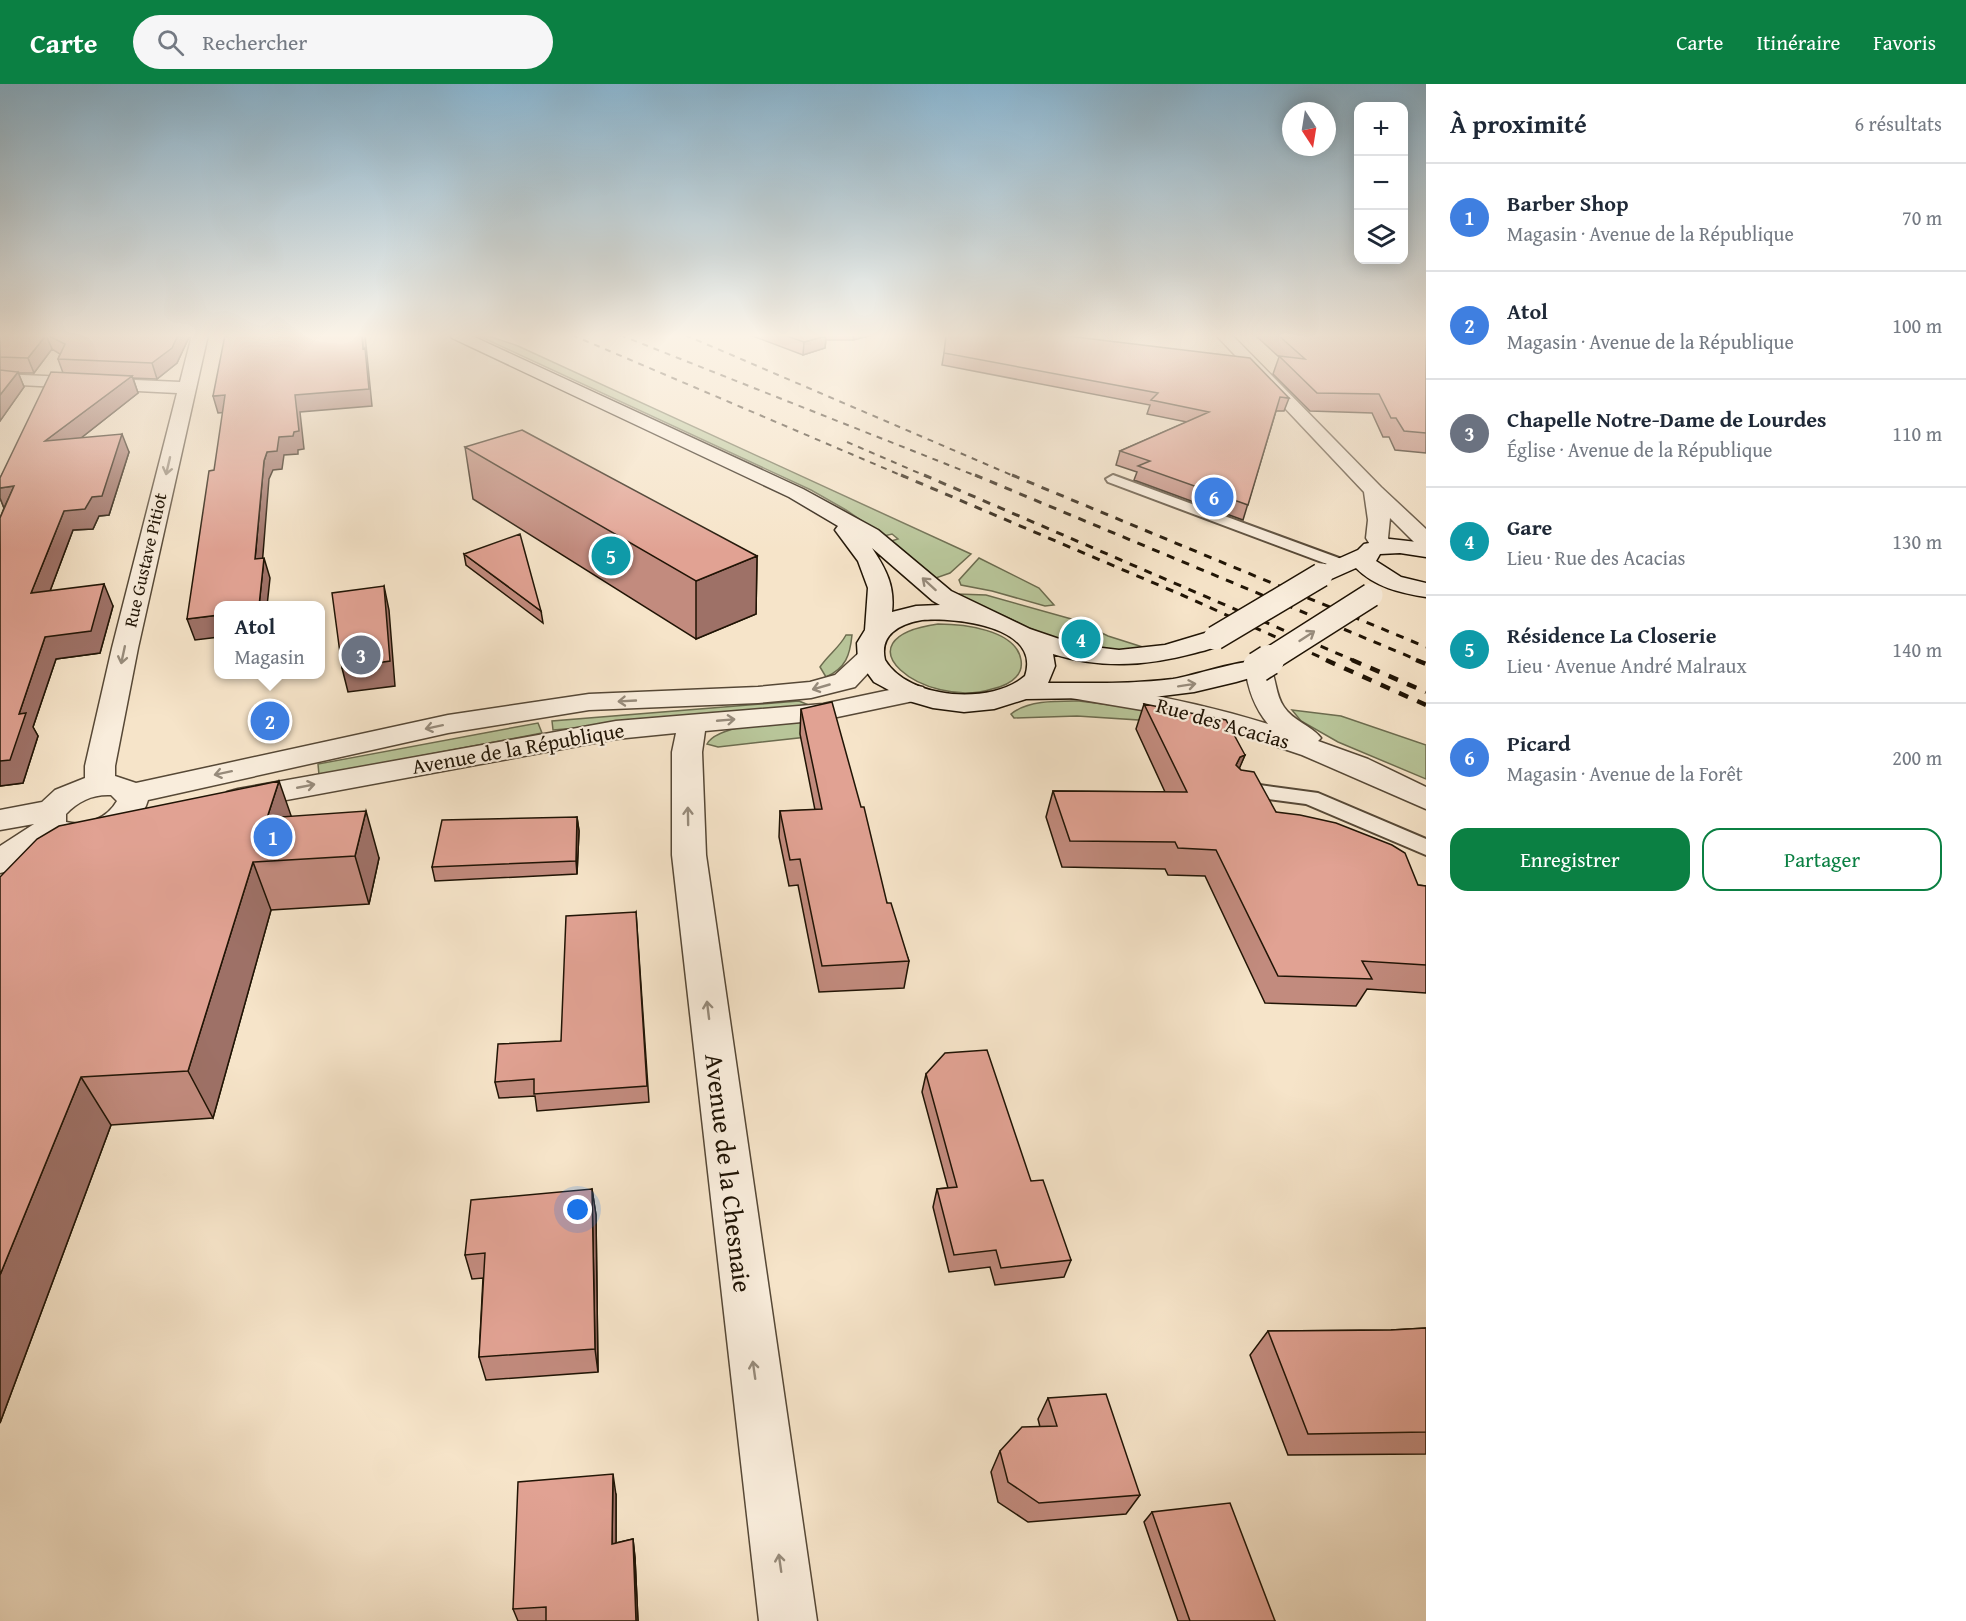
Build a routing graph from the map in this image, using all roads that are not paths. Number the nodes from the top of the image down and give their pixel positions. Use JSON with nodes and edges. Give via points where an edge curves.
{"nodes":[{"id":1,"x":182,"y":407,"type":"edge"},
{"id":2,"x":612,"y":407,"type":"edge"},
{"id":3,"x":1293,"y":407,"type":"edge"},
{"id":4,"x":1113,"y":479,"type":"dead end"},
{"id":5,"x":1374,"y":491,"type":"junction"},
{"id":6,"x":838,"y":519,"type":"junction"},
{"id":7,"x":1426,"y":541,"type":"edge"},
{"id":8,"x":1426,"y":550,"type":"edge"},
{"id":9,"x":1373,"y":551,"type":"junction"},
{"id":10,"x":1331,"y":570,"type":"junction"},
{"id":11,"x":1426,"y":590,"type":"edge"},
{"id":12,"x":978,"y":615,"type":"junction"},
{"id":13,"x":878,"y":630,"type":"junction"},
{"id":14,"x":1024,"y":635,"type":"junction"},
{"id":15,"x":870,"y":657,"type":"junction"},
{"id":16,"x":1258,"y":668,"type":"junction"},
{"id":17,"x":1066,"y":690,"type":"junction"},
{"id":18,"x":1023,"y":691,"type":"junction"},
{"id":19,"x":913,"y":693,"type":"junction"},
{"id":20,"x":688,"y":723,"type":"junction"},
{"id":21,"x":1376,"y":775,"type":"junction"},
{"id":22,"x":95,"y":786,"type":"junction"},
{"id":23,"x":1238,"y":789,"type":"edge"},
{"id":24,"x":1426,"y":799,"type":"edge"},
{"id":25,"x":127,"y":805,"type":"junction"},
{"id":26,"x":0,"y":819,"type":"edge"},
{"id":27,"x":58,"y":824,"type":"junction"},
{"id":28,"x":1426,"y":848,"type":"edge"},
{"id":29,"x":0,"y":862,"type":"edge"},
{"id":30,"x":38,"y":872,"type":"edge"},
{"id":31,"x":788,"y":1621,"type":"edge"}],
"edges":[{"from":1,"to":22,"type":"street","name":"Rue Gustave Pitiot","one_way":true,"via":[[125,648],[100,778]]},
{"from":2,"to":6,"type":"street","via":[[796,494]]},
{"from":3,"to":5,"type":"street"},
{"from":4,"to":10,"type":"lane"},
{"from":5,"to":7,"type":"street"},
{"from":5,"to":9,"type":"street","via":[[1379,520]]},
{"from":12,"to":6,"type":"street","one_way":true,"via":[[942,596],[870,535]]},
{"from":6,"to":13,"type":"street","via":[[875,571],[882,596]]},
{"from":8,"to":9,"type":"street","via":[[1402,546]]},
{"from":9,"to":10,"type":"street"},
{"from":9,"to":11,"type":"street","via":[[1364,562],[1381,576]]},
{"from":10,"to":14,"type":"street","bridge":true,"via":[[1215,638],[1155,656],[1107,659],[1056,649]]},
{"from":16,"to":11,"type":"street","one_way":true,"bridge":true,"via":[[1371,595]]},
{"from":12,"to":13,"type":"street","via":[[910,615]]},
{"from":12,"to":14,"type":"street"},
{"from":13,"to":15,"type":"street","via":[[869,643]]},
{"from":14,"to":18,"type":"street","via":[[1038,650],[1042,664],[1037,679]]},
{"from":15,"to":19,"type":"street","via":[[892,683]]},
{"from":15,"to":25,"type":"street","name":"Avenue de la République","one_way":true,"via":[[845,681],[812,690],[589,702],[448,724]]},
{"from":17,"to":16,"type":"street","one_way":true,"via":[[1170,687]]},
{"from":16,"to":21,"type":"street","name":"Rue des Acacias","via":[[1261,692],[1276,717],[1290,729]]},
{"from":17,"to":18,"type":"street"},
{"from":17,"to":21,"type":"street","name":"Rue des Acacias","via":[[1123,697],[1208,716],[1275,736]]},
{"from":18,"to":19,"type":"street","via":[[1000,700],[972,703],[942,701]]},
{"from":20,"to":19,"type":"street","name":"Avenue de la République","one_way":true,"via":[[823,711]]},
{"from":25,"to":20,"type":"street","name":"Avenue de la République","one_way":true,"via":[[197,806],[616,730]]},
{"from":31,"to":20,"type":"street","name":"Avenue de la Chesnaie","one_way":true,"via":[[689,855]]},
{"from":21,"to":24,"type":"street","name":"Rue des Acacias"},
{"from":22,"to":25,"type":"street","via":[[117,786]]},
{"from":22,"to":27,"type":"street","via":[[70,795]]},
{"from":23,"to":28,"type":"lane","via":[[1310,798]]},
{"from":25,"to":27,"type":"street","via":[[100,830]]},
{"from":26,"to":27,"type":"street"},
{"from":27,"to":29,"type":"street"},
{"from":27,"to":30,"type":"street","via":[[62,849]]}]}
